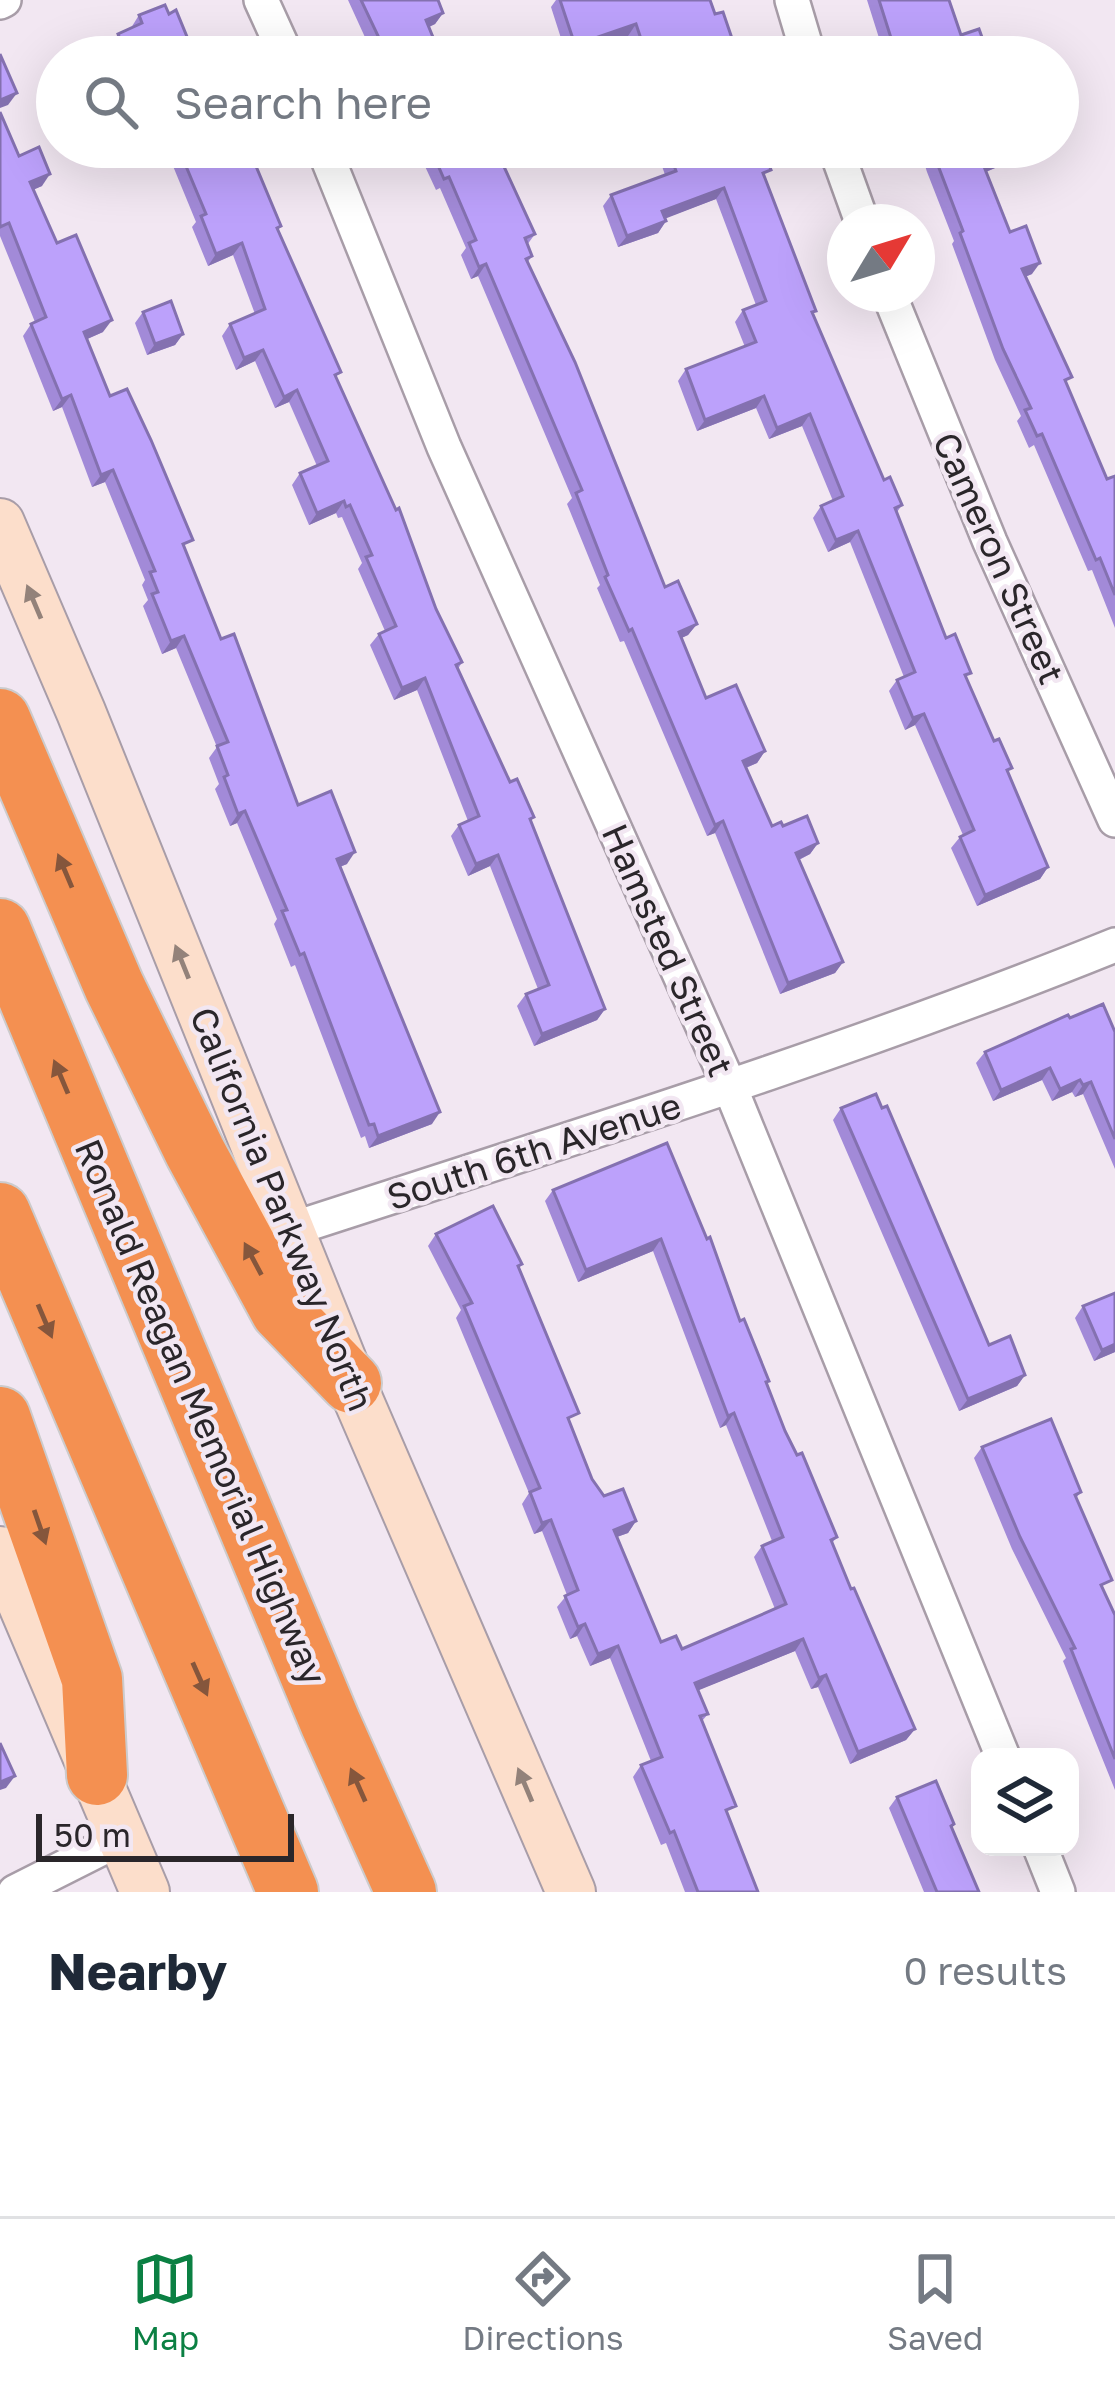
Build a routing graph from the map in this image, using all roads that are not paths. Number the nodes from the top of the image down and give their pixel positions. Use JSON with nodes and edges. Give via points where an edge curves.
{"nodes":[{"id":1,"x":261,"y":0,"type":"edge"},
{"id":2,"x":792,"y":0,"type":"edge"},
{"id":3,"x":277,"y":36,"type":"edge"},
{"id":4,"x":803,"y":36,"type":"edge"},
{"id":5,"x":331,"y":168,"type":"edge"},
{"id":6,"x":843,"y":168,"type":"edge"},
{"id":7,"x":856,"y":204,"type":"edge"},
{"id":8,"x":896,"y":312,"type":"edge"},
{"id":9,"x":0,"y":523,"type":"edge"},
{"id":10,"x":0,"y":719,"type":"edge"},
{"id":11,"x":1115,"y":820,"type":"edge"},
{"id":12,"x":0,"y":929,"type":"edge"},
{"id":13,"x":1115,"y":946,"type":"edge"},
{"id":14,"x":730,"y":1088,"type":"junction"},
{"id":15,"x":0,"y":1213,"type":"edge"},
{"id":16,"x":290,"y":1230,"type":"junction"},
{"id":17,"x":351,"y":1383,"type":"junction"},
{"id":18,"x":0,"y":1417,"type":"edge"},
{"id":19,"x":0,"y":1551,"type":"edge"},
{"id":20,"x":999,"y":1748,"type":"edge"},
{"id":21,"x":97,"y":1775,"type":"junction"},
{"id":22,"x":122,"y":1838,"type":"junction"},
{"id":23,"x":1044,"y":1856,"type":"edge"},
{"id":24,"x":15,"y":1892,"type":"edge"},
{"id":25,"x":145,"y":1892,"type":"edge"},
{"id":26,"x":288,"y":1892,"type":"edge"},
{"id":27,"x":406,"y":1892,"type":"edge"},
{"id":28,"x":571,"y":1892,"type":"edge"},
{"id":29,"x":1058,"y":1892,"type":"edge"}],
"edges":[{"from":1,"to":3,"type":"street"},
{"from":2,"to":4,"type":"street"},
{"from":5,"to":14,"type":"street","name":"Hamsted Street","via":[[444,447]]},
{"from":6,"to":7,"type":"street"},
{"from":8,"to":11,"type":"street","name":"Cameron Street"},
{"from":16,"to":9,"type":"main road","name":"California Parkway North","one_way":true},
{"from":17,"to":10,"type":"highway","one_way":true,"via":[[280,1311],[194,1152]]},
{"from":27,"to":12,"type":"highway","name":"Ronald Reagan Memorial Highway","one_way":true},
{"from":13,"to":14,"type":"street","name":"South 6th Avenue"},
{"from":14,"to":16,"type":"street","name":"South 6th Avenue"},
{"from":14,"to":20,"type":"street","name":"Hamsted Street"},
{"from":15,"to":26,"type":"highway","one_way":true},
{"from":16,"to":17,"type":"main road","name":"California Parkway North"},
{"from":28,"to":17,"type":"main road","name":"California Parkway North","one_way":true},
{"from":18,"to":21,"type":"highway","one_way":true,"via":[[92,1678]]},
{"from":19,"to":21,"type":"main road"},
{"from":21,"to":22,"type":"main road"},
{"from":22,"to":24,"type":"street"},
{"from":22,"to":25,"type":"main road"},
{"from":23,"to":29,"type":"street"}]}
